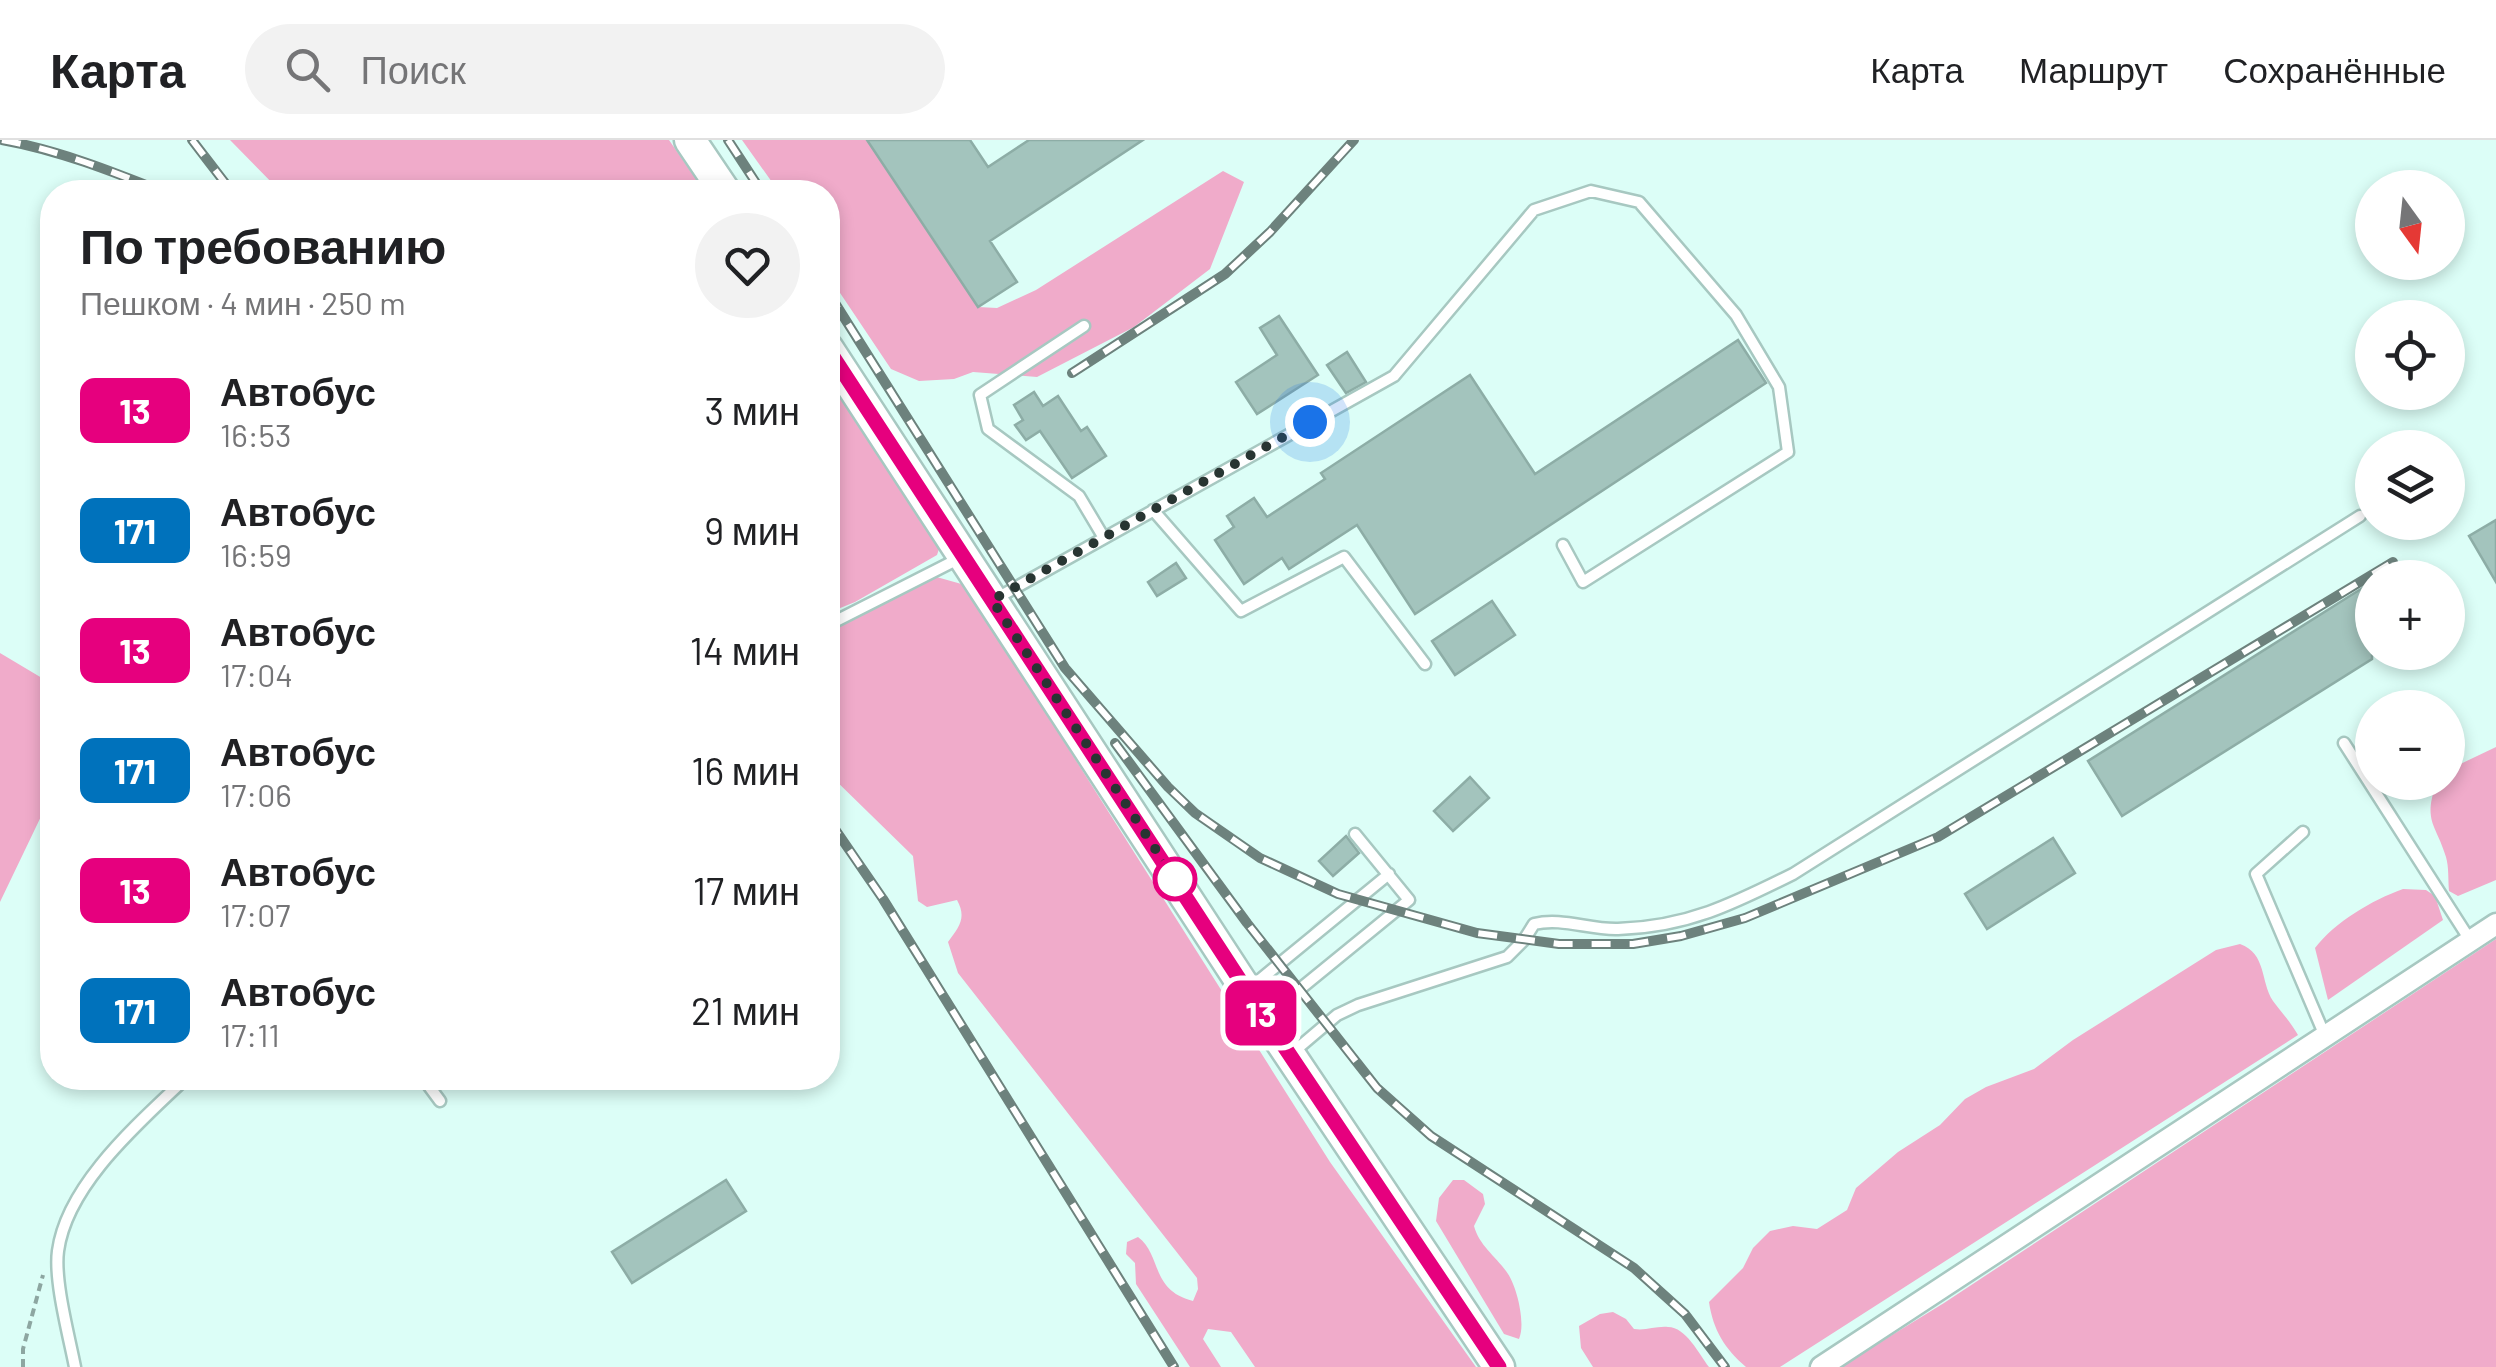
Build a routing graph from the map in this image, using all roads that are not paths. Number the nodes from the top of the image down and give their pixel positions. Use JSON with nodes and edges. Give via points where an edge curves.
{"nodes":[{"id":1,"x":690,"y":140,"type":"edge"},
{"id":2,"x":716,"y":180,"type":"edge"},
{"id":3,"x":1084,"y":326,"type":"dead end"},
{"id":4,"x":840,"y":368,"type":"edge"},
{"id":5,"x":1153,"y":510,"type":"junction"},
{"id":6,"x":2355,"y":519,"type":"edge"},
{"id":7,"x":1104,"y":538,"type":"junction"},
{"id":8,"x":1563,"y":545,"type":"dead end"},
{"id":9,"x":963,"y":556,"type":"junction"},
{"id":10,"x":992,"y":600,"type":"junction"},
{"id":11,"x":840,"y":619,"type":"edge"},
{"id":12,"x":1425,"y":664,"type":"dead end"},
{"id":13,"x":2344,"y":743,"type":"dead end"},
{"id":14,"x":2302,"y":832,"type":"dead end"},
{"id":15,"x":1355,"y":834,"type":"dead end"},
{"id":16,"x":1389,"y":874,"type":"junction"},
{"id":17,"x":2496,"y":924,"type":"edge"},
{"id":18,"x":2470,"y":941,"type":"junction"},
{"id":19,"x":1247,"y":991,"type":"junction"},
{"id":20,"x":1265,"y":1018,"type":"junction"},
{"id":21,"x":2325,"y":1037,"type":"junction"},
{"id":22,"x":1290,"y":1055,"type":"junction"},
{"id":23,"x":173,"y":1090,"type":"edge"},
{"id":24,"x":432,"y":1090,"type":"edge"},
{"id":25,"x":440,"y":1101,"type":"dead end"},
{"id":26,"x":75,"y":1367,"type":"edge"},
{"id":27,"x":1500,"y":1367,"type":"edge"},
{"id":28,"x":1821,"y":1367,"type":"edge"}],
"edges":[{"from":1,"to":2,"type":"main road"},
{"from":3,"to":7,"type":"lane","via":[[980,395],[988,428],[1079,496]]},
{"from":4,"to":9,"type":"main road"},
{"from":5,"to":7,"type":"lane"},
{"from":5,"to":8,"type":"lane","via":[[1394,376],[1534,210],[1591,191],[1638,202],[1736,316],[1779,386],[1788,452],[1583,582]]},
{"from":5,"to":12,"type":"lane","via":[[1241,611],[1344,557]]},
{"from":6,"to":22,"type":"lane","via":[[1792,874],[1724,909],[1613,930],[1549,920],[1534,924],[1507,957],[1358,1005]]},
{"from":7,"to":10,"type":"lane"},
{"from":9,"to":10,"type":"main road"},
{"from":9,"to":11,"type":"lane"},
{"from":10,"to":19,"type":"main road"},
{"from":13,"to":18,"type":"lane"},
{"from":14,"to":21,"type":"lane","via":[[2256,874]]},
{"from":15,"to":16,"type":"lane"},
{"from":16,"to":19,"type":"lane"},
{"from":16,"to":20,"type":"lane","via":[[1409,900]]},
{"from":17,"to":18,"type":"street"},
{"from":18,"to":21,"type":"street"},
{"from":19,"to":20,"type":"main road"},
{"from":20,"to":22,"type":"main road"},
{"from":21,"to":28,"type":"street"},
{"from":22,"to":27,"type":"main road"},
{"from":23,"to":26,"type":"lane","via":[[90,1179],[66,1219],[57,1254]]},
{"from":24,"to":25,"type":"lane"}]}
